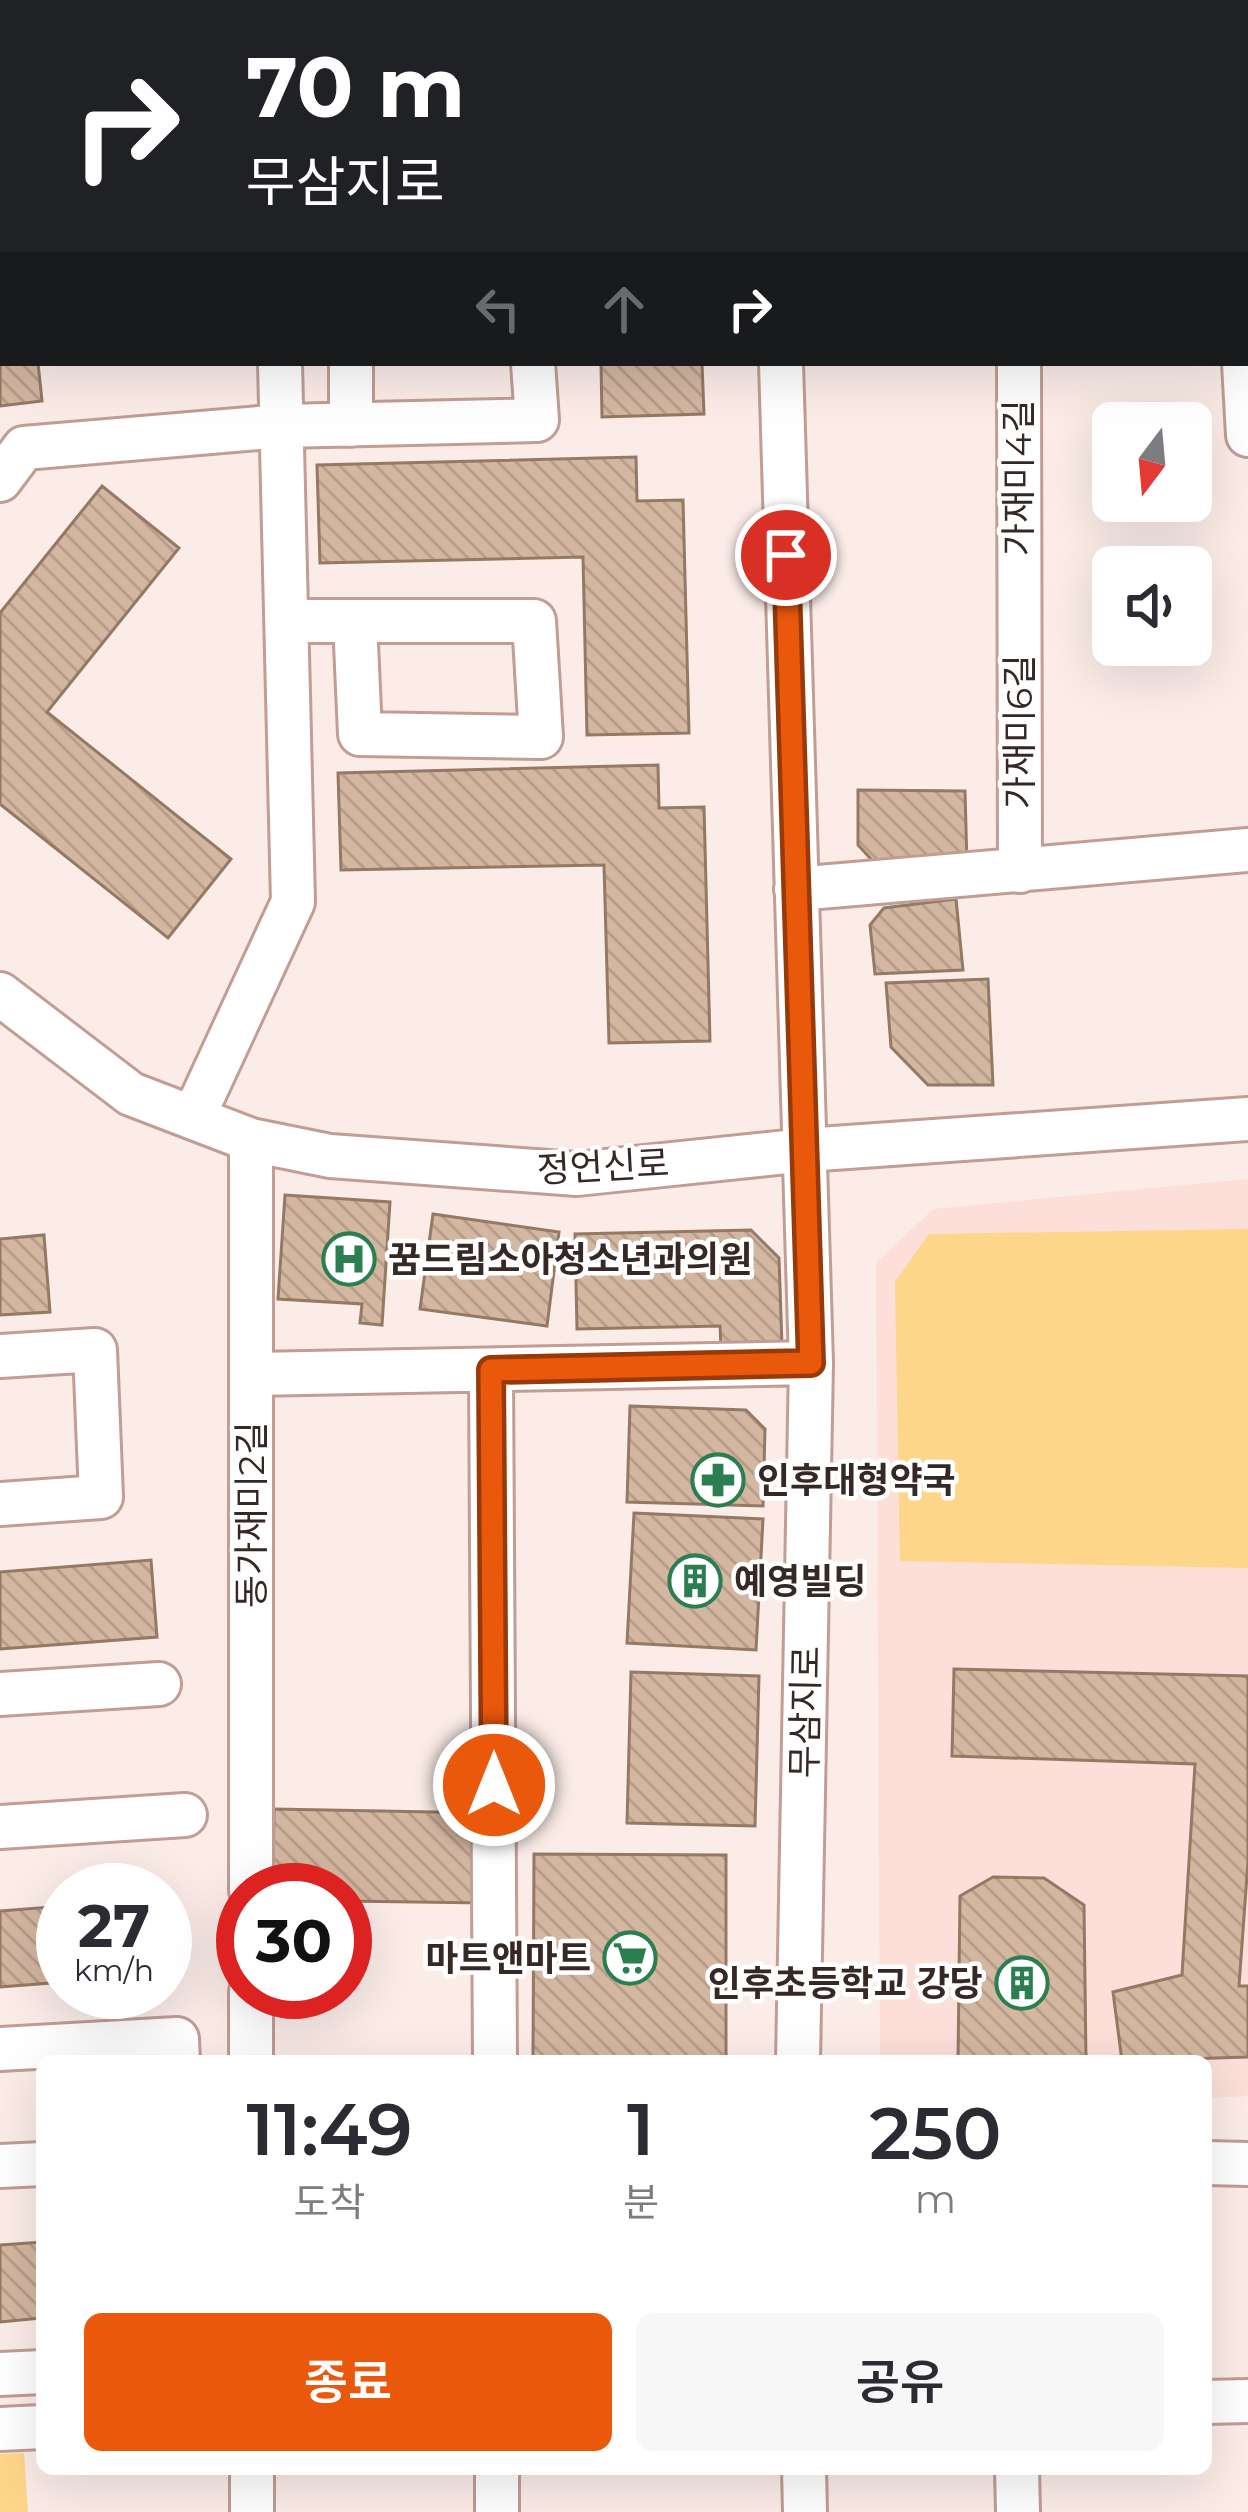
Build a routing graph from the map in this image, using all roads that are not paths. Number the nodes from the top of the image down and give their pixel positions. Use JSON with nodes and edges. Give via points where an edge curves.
{"nodes":[{"id":1,"x":280,"y":366,"type":"edge"},
{"id":2,"x":351,"y":366,"type":"edge"},
{"id":3,"x":533,"y":366,"type":"edge"},
{"id":4,"x":781,"y":366,"type":"edge"},
{"id":5,"x":1019,"y":366,"type":"edge"},
{"id":6,"x":1244,"y":366,"type":"edge"},
{"id":7,"x":350,"y":425,"type":"junction"},
{"id":8,"x":282,"y":426,"type":"junction"},
{"id":9,"x":1248,"y":435,"type":"edge"},
{"id":10,"x":0,"y":480,"type":"edge"},
{"id":11,"x":1018,"y":592,"type":"joint"},
{"id":12,"x":286,"y":622,"type":"junction"},
{"id":13,"x":355,"y":622,"type":"junction"},
{"id":14,"x":1248,"y":850,"type":"edge"},
{"id":15,"x":1020,"y":871,"type":"junction"},
{"id":16,"x":796,"y":889,"type":"junction"},
{"id":17,"x":0,"y":994,"type":"edge"},
{"id":18,"x":193,"y":1118,"type":"junction"},
{"id":19,"x":1248,"y":1119,"type":"edge"},
{"id":20,"x":251,"y":1140,"type":"junction"},
{"id":21,"x":805,"y":1150,"type":"junction"},
{"id":22,"x":0,"y":1356,"type":"edge"},
{"id":23,"x":811,"y":1363,"type":"junction"},
{"id":24,"x":491,"y":1370,"type":"junction"},
{"id":25,"x":251,"y":1374,"type":"junction"},
{"id":26,"x":0,"y":1504,"type":"edge"},
{"id":27,"x":159,"y":1684,"type":"dead end"},
{"id":28,"x":0,"y":1694,"type":"edge"},
{"id":29,"x":185,"y":1815,"type":"dead end"},
{"id":30,"x":0,"y":1827,"type":"edge"},
{"id":31,"x":251,"y":1863,"type":"edge"},
{"id":32,"x":251,"y":2019,"type":"edge"},
{"id":33,"x":0,"y":2049,"type":"edge"},
{"id":34,"x":178,"y":2055,"type":"edge"},
{"id":35,"x":251,"y":2055,"type":"edge"},
{"id":36,"x":495,"y":2055,"type":"edge"},
{"id":37,"x":799,"y":2055,"type":"edge"},
{"id":38,"x":1212,"y":2163,"type":"edge"},
{"id":39,"x":36,"y":2164,"type":"edge"},
{"id":40,"x":1248,"y":2164,"type":"edge"},
{"id":41,"x":0,"y":2166,"type":"edge"},
{"id":42,"x":36,"y":2372,"type":"edge"},
{"id":43,"x":0,"y":2374,"type":"edge"},
{"id":44,"x":1248,"y":2401,"type":"edge"},
{"id":45,"x":1212,"y":2402,"type":"edge"},
{"id":46,"x":36,"y":2427,"type":"edge"},
{"id":47,"x":0,"y":2429,"type":"edge"},
{"id":48,"x":251,"y":2475,"type":"edge"},
{"id":49,"x":497,"y":2475,"type":"edge"},
{"id":50,"x":804,"y":2475,"type":"edge"},
{"id":51,"x":1017,"y":2475,"type":"edge"},
{"id":52,"x":252,"y":2512,"type":"edge"},
{"id":53,"x":496,"y":2512,"type":"edge"},
{"id":54,"x":806,"y":2512,"type":"edge"},
{"id":55,"x":1018,"y":2512,"type":"edge"}],
"edges":[{"from":1,"to":8,"type":"street"},
{"from":2,"to":7,"type":"street"},
{"from":3,"to":7,"type":"street","via":[[537,420]]},
{"from":4,"to":16,"type":"street","name":"무삼지로"},
{"from":5,"to":11,"type":"street","name":"가재미4길"},
{"from":6,"to":9,"type":"street"},
{"from":7,"to":8,"type":"street"},
{"from":8,"to":10,"type":"street","via":[[24,448]]},
{"from":8,"to":12,"type":"street"},
{"from":11,"to":15,"type":"street","name":"가재미6길"},
{"from":12,"to":13,"type":"street"},
{"from":12,"to":18,"type":"street","via":[[293,902]]},
{"from":13,"to":13,"type":"street","via":[[534,621],[541,737],[360,734]]},
{"from":14,"to":15,"type":"street"},
{"from":15,"to":16,"type":"street"},
{"from":16,"to":21,"type":"street","name":"무삼지로"},
{"from":17,"to":18,"type":"street","name":"정언신로","via":[[130,1094]]},
{"from":18,"to":20,"type":"street","name":"정언신로"},
{"from":19,"to":21,"type":"street","name":"정언신로"},
{"from":20,"to":21,"type":"street","name":"정언신로","via":[[330,1156],[577,1174]]},
{"from":20,"to":25,"type":"street","name":"동가재미2길"},
{"from":21,"to":23,"type":"street","name":"무삼지로"},
{"from":22,"to":26,"type":"street","via":[[95,1350],[101,1497]]},
{"from":23,"to":24,"type":"street"},
{"from":23,"to":37,"type":"street","name":"무삼지로"},
{"from":24,"to":25,"type":"street"},
{"from":24,"to":36,"type":"street"},
{"from":25,"to":31,"type":"street","name":"동가재미2길"},
{"from":27,"to":28,"type":"street"},
{"from":29,"to":30,"type":"street"},
{"from":32,"to":35,"type":"street"},
{"from":33,"to":34,"type":"street","via":[[177,2039]]},
{"from":38,"to":40,"type":"street"},
{"from":39,"to":41,"type":"street"},
{"from":42,"to":43,"type":"street"},
{"from":44,"to":45,"type":"street"},
{"from":46,"to":47,"type":"street"},
{"from":48,"to":52,"type":"street"},
{"from":49,"to":53,"type":"street"},
{"from":50,"to":54,"type":"street"},
{"from":51,"to":55,"type":"street"}]}
